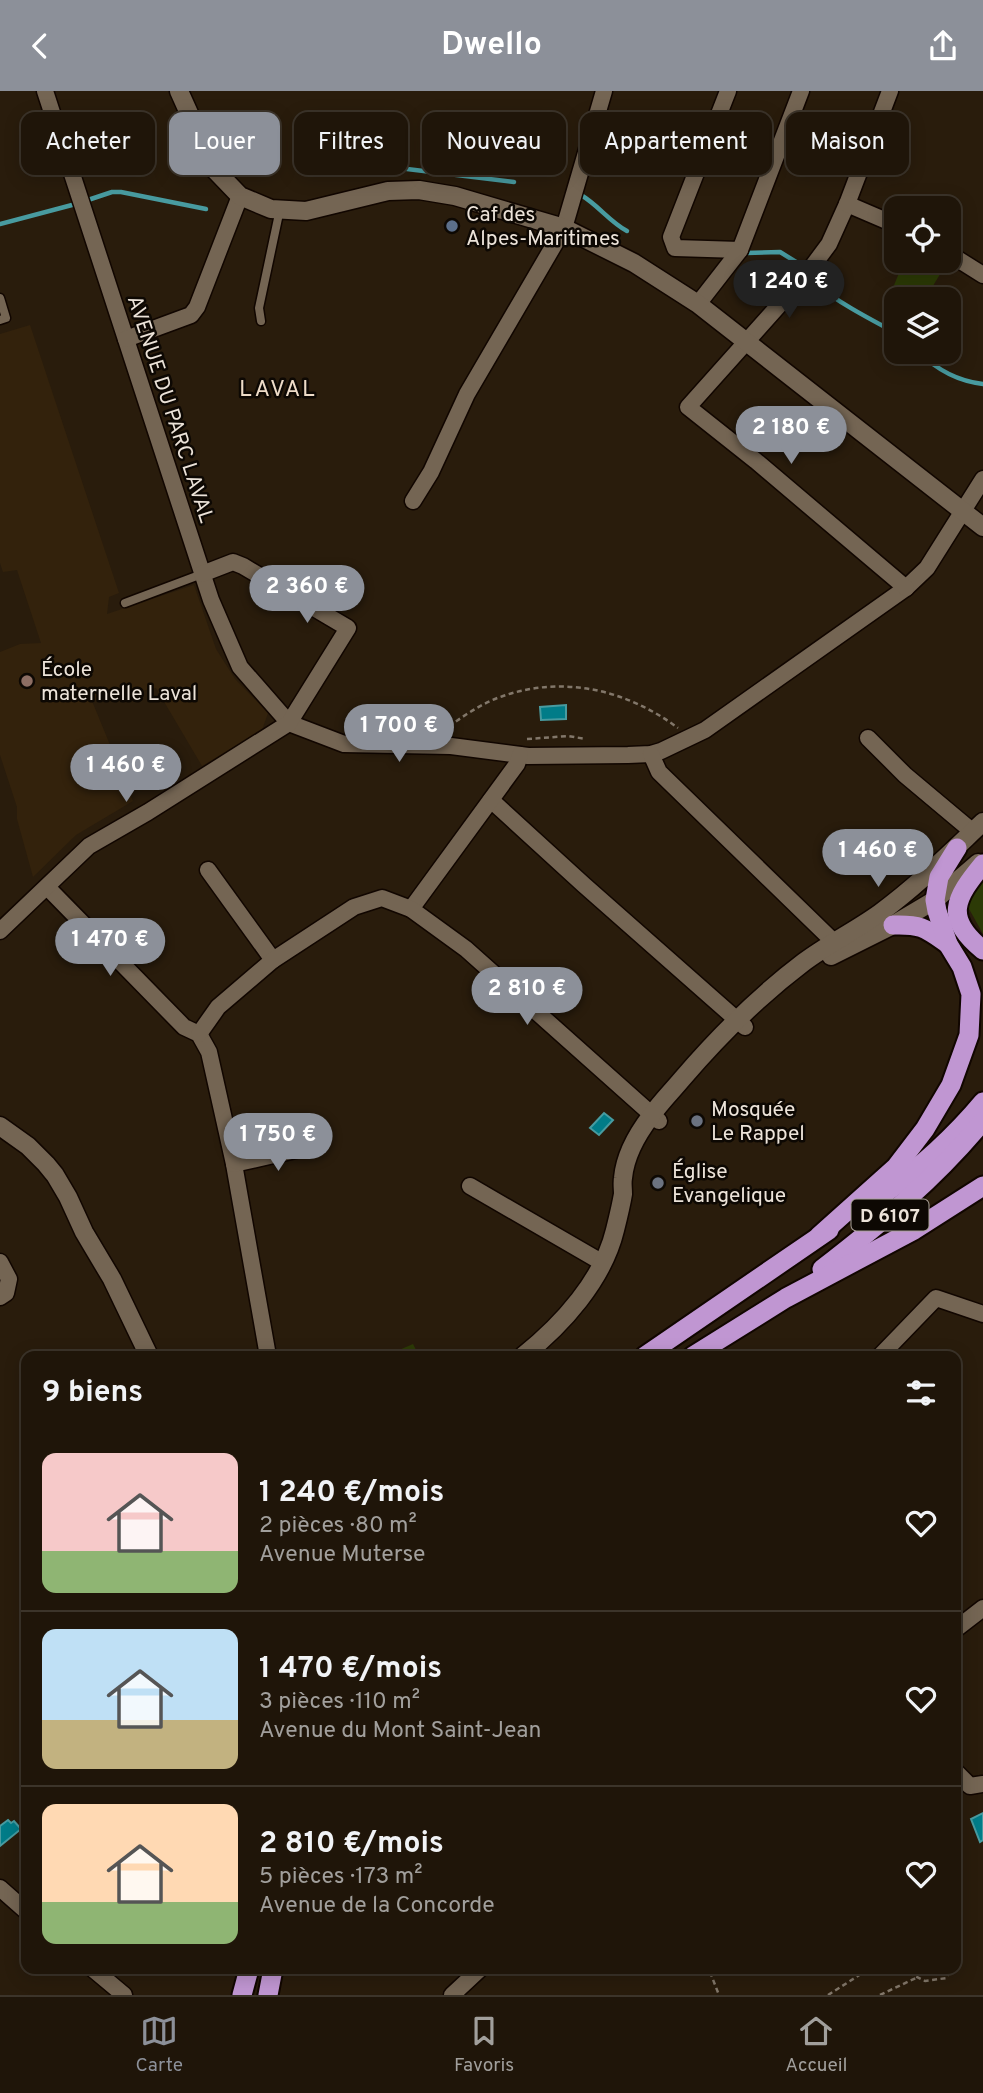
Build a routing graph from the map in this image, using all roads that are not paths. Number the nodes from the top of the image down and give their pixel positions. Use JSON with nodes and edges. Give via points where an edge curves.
{"nodes":[{"id":1,"x":45,"y":91,"type":"edge"},
{"id":2,"x":179,"y":91,"type":"edge"},
{"id":3,"x":185,"y":91,"type":"edge"},
{"id":4,"x":604,"y":91,"type":"edge"},
{"id":5,"x":728,"y":91,"type":"edge"},
{"id":6,"x":801,"y":91,"type":"edge"},
{"id":7,"x":890,"y":91,"type":"edge"},
{"id":8,"x":187,"y":110,"type":"junction"},
{"id":9,"x":240,"y":196,"type":"junction"},
{"id":10,"x":847,"y":204,"type":"junction"},
{"id":11,"x":280,"y":209,"type":"junction"},
{"id":12,"x":884,"y":220,"type":"edge"},
{"id":13,"x":564,"y":228,"type":"junction"},
{"id":14,"x":740,"y":250,"type":"junction"},
{"id":15,"x":961,"y":261,"type":"edge"},
{"id":16,"x":983,"y":275,"type":"edge"},
{"id":17,"x":0,"y":298,"type":"edge"},
{"id":18,"x":698,"y":304,"type":"junction"},
{"id":19,"x":0,"y":320,"type":"edge"},
{"id":20,"x":261,"y":321,"type":"dead end"},
{"id":21,"x":126,"y":339,"type":"junction"},
{"id":22,"x":746,"y":341,"type":"junction"},
{"id":23,"x":983,"y":479,"type":"edge"},
{"id":24,"x":413,"y":501,"type":"dead end"},
{"id":25,"x":962,"y":511,"type":"junction"},
{"id":26,"x":983,"y":527,"type":"edge"},
{"id":27,"x":202,"y":574,"type":"junction"},
{"id":28,"x":906,"y":588,"type":"junction"},
{"id":29,"x":125,"y":603,"type":"dead end"},
{"id":30,"x":289,"y":723,"type":"junction"},
{"id":31,"x":868,"y":738,"type":"dead end"},
{"id":32,"x":521,"y":748,"type":"junction"},
{"id":33,"x":650,"y":754,"type":"junction"},
{"id":34,"x":491,"y":800,"type":"junction"},
{"id":35,"x":978,"y":827,"type":"edge"},
{"id":36,"x":957,"y":848,"type":"junction"},
{"id":37,"x":983,"y":861,"type":"edge"},
{"id":38,"x":208,"y":870,"type":"dead end"},
{"id":39,"x":47,"y":887,"type":"junction"},
{"id":40,"x":935,"y":900,"type":"junction"},
{"id":41,"x":411,"y":909,"type":"junction"},
{"id":42,"x":893,"y":925,"type":"junction"},
{"id":43,"x":0,"y":931,"type":"edge"},
{"id":44,"x":862,"y":932,"type":"junction"},
{"id":45,"x":834,"y":942,"type":"junction"},
{"id":46,"x":948,"y":944,"type":"junction"},
{"id":47,"x":983,"y":950,"type":"edge"},
{"id":48,"x":825,"y":958,"type":"junction"},
{"id":49,"x":273,"y":960,"type":"junction"},
{"id":50,"x":741,"y":1023,"type":"junction"},
{"id":51,"x":199,"y":1034,"type":"junction"},
{"id":52,"x":983,"y":1102,"type":"edge"},
{"id":53,"x":655,"y":1118,"type":"junction"},
{"id":54,"x":983,"y":1121,"type":"edge"},
{"id":55,"x":0,"y":1126,"type":"edge"},
{"id":56,"x":313,"y":1146,"type":"dead end"},
{"id":57,"x":234,"y":1164,"type":"junction"},
{"id":58,"x":983,"y":1185,"type":"edge"},
{"id":59,"x":470,"y":1187,"type":"dead end"},
{"id":60,"x":819,"y":1236,"type":"junction"},
{"id":61,"x":0,"y":1262,"type":"edge"},
{"id":62,"x":603,"y":1263,"type":"junction"},
{"id":63,"x":0,"y":1297,"type":"edge"},
{"id":64,"x":786,"y":1299,"type":"junction"},
{"id":65,"x":983,"y":1314,"type":"edge"},
{"id":66,"x":147,"y":1351,"type":"edge"},
{"id":67,"x":267,"y":1351,"type":"edge"},
{"id":68,"x":529,"y":1351,"type":"edge"},
{"id":69,"x":652,"y":1351,"type":"edge"},
{"id":70,"x":701,"y":1351,"type":"edge"},
{"id":71,"x":885,"y":1351,"type":"edge"},
{"id":72,"x":983,"y":1608,"type":"edge"},
{"id":73,"x":961,"y":1625,"type":"edge"},
{"id":74,"x":961,"y":1777,"type":"edge"},
{"id":75,"x":983,"y":1784,"type":"edge"},
{"id":76,"x":0,"y":1888,"type":"edge"},
{"id":77,"x":21,"y":1907,"type":"edge"},
{"id":78,"x":99,"y":1974,"type":"edge"},
{"id":79,"x":248,"y":1974,"type":"edge"},
{"id":80,"x":272,"y":1974,"type":"edge"},
{"id":81,"x":475,"y":1974,"type":"edge"},
{"id":82,"x":124,"y":1995,"type":"edge"},
{"id":83,"x":242,"y":1995,"type":"edge"},
{"id":84,"x":268,"y":1995,"type":"edge"},
{"id":85,"x":452,"y":1995,"type":"edge"}],
"edges":[{"from":1,"to":21,"type":"street","name":"AVENUE DU PARC LAVAL"},
{"from":2,"to":8,"type":"street"},
{"from":3,"to":8,"type":"street"},
{"from":4,"to":13,"type":"street"},
{"from":5,"to":14,"type":"street","via":[[671,237],[675,248]]},
{"from":6,"to":14,"type":"street"},
{"from":7,"to":10,"type":"street"},
{"from":8,"to":9,"type":"street","via":[[214,169]]},
{"from":9,"to":11,"type":"street"},
{"from":9,"to":21,"type":"street","via":[[191,315]]},
{"from":10,"to":12,"type":"street"},
{"from":10,"to":22,"type":"street","via":[[829,244]]},
{"from":11,"to":13,"type":"street","via":[[306,211],[388,191],[419,190]]},
{"from":11,"to":20,"type":"lane","via":[[259,308]]},
{"from":13,"to":18,"type":"street","via":[[634,263]]},
{"from":13,"to":24,"type":"street","via":[[467,394]]},
{"from":14,"to":18,"type":"street"},
{"from":15,"to":16,"type":"street"},
{"from":17,"to":19,"type":"lane","via":[[6,318]]},
{"from":18,"to":22,"type":"street"},
{"from":21,"to":27,"type":"street","name":"AVENUE DU PARC LAVAL"},
{"from":22,"to":25,"type":"street"},
{"from":22,"to":28,"type":"street","via":[[688,407]]},
{"from":23,"to":25,"type":"street"},
{"from":25,"to":26,"type":"street"},
{"from":25,"to":28,"type":"street","via":[[927,568]]},
{"from":27,"to":29,"type":"lane"},
{"from":27,"to":30,"type":"street","name":"AVENUE DU PARC LAVAL","via":[[240,667]]},
{"from":27,"to":30,"type":"street","via":[[233,562],[348,628]]},
{"from":28,"to":33,"type":"street","via":[[705,730]]},
{"from":30,"to":32,"type":"street","via":[[344,744]]},
{"from":30,"to":39,"type":"street","via":[[89,846]]},
{"from":31,"to":35,"type":"street","via":[[905,775]]},
{"from":32,"to":33,"type":"street"},
{"from":32,"to":34,"type":"street","via":[[517,764]]},
{"from":33,"to":45,"type":"street","via":[[659,772]]},
{"from":34,"to":41,"type":"street"},
{"from":34,"to":50,"type":"street"},
{"from":35,"to":36,"type":"street"},
{"from":36,"to":40,"type":"highway","via":[[939,877]]},
{"from":36,"to":44,"type":"street"},
{"from":37,"to":40,"type":"street"},
{"from":37,"to":47,"type":"highway","via":[[957,902],[964,932]]},
{"from":38,"to":49,"type":"street"},
{"from":39,"to":43,"type":"street"},
{"from":39,"to":51,"type":"street","via":[[184,1027]]},
{"from":40,"to":42,"type":"street"},
{"from":40,"to":46,"type":"highway"},
{"from":41,"to":49,"type":"street","via":[[382,898],[354,907]]},
{"from":41,"to":53,"type":"street","via":[[466,949]]},
{"from":42,"to":44,"type":"street"},
{"from":42,"to":46,"type":"highway","via":[[923,927]]},
{"from":44,"to":45,"type":"street"},
{"from":44,"to":48,"type":"street"},
{"from":45,"to":48,"type":"street"},
{"from":45,"to":50,"type":"street","via":[[802,963]]},
{"from":46,"to":60,"type":"highway","via":[[971,994],[970,1035],[951,1085],[897,1167]]},
{"from":48,"to":50,"type":"street"},
{"from":49,"to":51,"type":"street","via":[[218,1007]]},
{"from":50,"to":53,"type":"street"},
{"from":51,"to":57,"type":"street","via":[[209,1052]]},
{"from":52,"to":60,"type":"highway","number":"D 6107","via":[[907,1177]]},
{"from":53,"to":62,"type":"street","via":[[623,1191],[615,1233]]},
{"from":54,"to":64,"type":"highway","number":"D 6107","via":[[913,1196]]},
{"from":55,"to":66,"type":"street","via":[[28,1146],[55,1175]]},
{"from":56,"to":57,"type":"street"},
{"from":57,"to":67,"type":"street"},
{"from":58,"to":64,"type":"highway","via":[[914,1230]]},
{"from":59,"to":62,"type":"street"},
{"from":60,"to":69,"type":"highway","number":"D 6107"},
{"from":61,"to":63,"type":"street","via":[[9,1279],[6,1293]]},
{"from":62,"to":68,"type":"street","via":[[572,1309]]},
{"from":64,"to":70,"type":"highway","number":"D 6107"},
{"from":65,"to":71,"type":"street","via":[[936,1298]]},
{"from":72,"to":73,"type":"street"},
{"from":74,"to":75,"type":"street","via":[[970,1786]]},
{"from":76,"to":77,"type":"street"},
{"from":78,"to":82,"type":"street"},
{"from":79,"to":83,"type":"highway"},
{"from":80,"to":84,"type":"highway"},
{"from":81,"to":85,"type":"street"}]}
